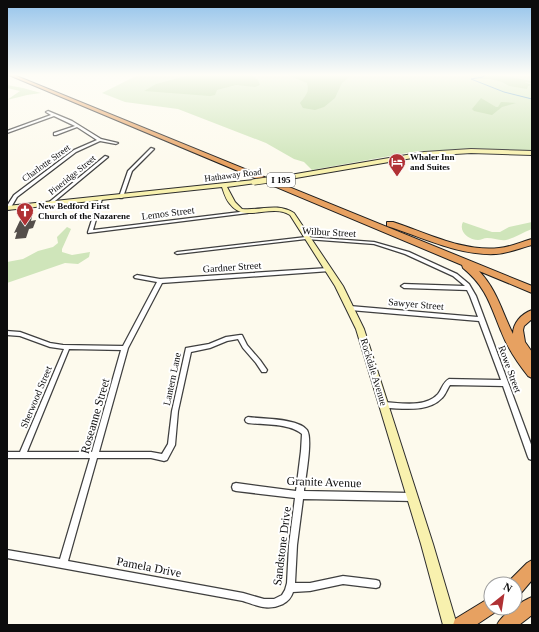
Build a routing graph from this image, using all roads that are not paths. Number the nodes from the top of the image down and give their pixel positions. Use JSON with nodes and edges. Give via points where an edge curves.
{"nodes":[{"id":1,"x":83,"y":104,"type":"edge"},
{"id":2,"x":96,"y":104,"type":"edge"},
{"id":3,"x":48,"y":112,"type":"dead end"},
{"id":4,"x":53,"y":115,"type":"junction"},
{"id":5,"x":78,"y":126,"type":"junction"},
{"id":6,"x":7,"y":132,"type":"edge"},
{"id":7,"x":55,"y":134,"type":"dead end"},
{"id":8,"x":100,"y":140,"type":"junction"},
{"id":9,"x":116,"y":143,"type":"dead end"},
{"id":10,"x":152,"y":149,"type":"dead end"},
{"id":11,"x":532,"y":153,"type":"edge"},
{"id":12,"x":106,"y":157,"type":"dead end"},
{"id":13,"x":224,"y":186,"type":"junction"},
{"id":14,"x":121,"y":197,"type":"junction"},
{"id":15,"x":100,"y":199,"type":"junction"},
{"id":16,"x":48,"y":205,"type":"junction"},
{"id":17,"x":8,"y":208,"type":"edge"},
{"id":18,"x":248,"y":212,"type":"junction"},
{"id":19,"x":390,"y":224,"type":"junction"},
{"id":20,"x":306,"y":238,"type":"junction"},
{"id":21,"x":532,"y":242,"type":"edge"},
{"id":22,"x":177,"y":253,"type":"dead end"},
{"id":23,"x":443,"y":253,"type":"junction"},
{"id":24,"x":328,"y":270,"type":"junction"},
{"id":25,"x":137,"y":276,"type":"dead end"},
{"id":26,"x":160,"y":280,"type":"junction"},
{"id":27,"x":532,"y":282,"type":"edge"},
{"id":28,"x":404,"y":286,"type":"dead end"},
{"id":29,"x":469,"y":288,"type":"junction"},
{"id":30,"x":532,"y":290,"type":"edge"},
{"id":31,"x":350,"y":308,"type":"junction"},
{"id":32,"x":532,"y":314,"type":"edge"},
{"id":33,"x":481,"y":319,"type":"junction"},
{"id":34,"x":7,"y":333,"type":"edge"},
{"id":35,"x":67,"y":348,"type":"junction"},
{"id":36,"x":125,"y":348,"type":"junction"},
{"id":37,"x":532,"y":360,"type":"edge"},
{"id":38,"x":264,"y":370,"type":"dead end"},
{"id":39,"x":532,"y":374,"type":"edge"},
{"id":40,"x":504,"y":383,"type":"junction"},
{"id":41,"x":384,"y":405,"type":"junction"},
{"id":42,"x":248,"y":420,"type":"dead end"},
{"id":43,"x":22,"y":454,"type":"junction"},
{"id":44,"x":7,"y":455,"type":"edge"},
{"id":45,"x":95,"y":456,"type":"junction"},
{"id":46,"x":532,"y":457,"type":"edge"},
{"id":47,"x":236,"y":487,"type":"dead end"},
{"id":48,"x":300,"y":495,"type":"junction"},
{"id":49,"x":412,"y":497,"type":"junction"},
{"id":50,"x":7,"y":554,"type":"edge"},
{"id":51,"x":63,"y":563,"type":"junction"},
{"id":52,"x":532,"y":568,"type":"edge"},
{"id":53,"x":532,"y":577,"type":"edge"},
{"id":54,"x":523,"y":579,"type":"edge"},
{"id":55,"x":523,"y":583,"type":"edge"},
{"id":56,"x":376,"y":584,"type":"dead end"},
{"id":57,"x":290,"y":588,"type":"junction"},
{"id":58,"x":285,"y":598,"type":"joint"},
{"id":59,"x":532,"y":605,"type":"edge"},
{"id":60,"x":483,"y":610,"type":"edge"},
{"id":61,"x":450,"y":625,"type":"edge"},
{"id":62,"x":461,"y":625,"type":"edge"},
{"id":63,"x":505,"y":625,"type":"edge"}],
"edges":[{"from":1,"to":23,"type":"highway","number":"I 195"},
{"from":2,"to":19,"type":"highway","number":"I 195"},
{"from":3,"to":4,"type":"street"},
{"from":4,"to":5,"type":"street"},
{"from":4,"to":6,"type":"street"},
{"from":5,"to":7,"type":"street"},
{"from":5,"to":8,"type":"street"},
{"from":8,"to":9,"type":"street"},
{"from":8,"to":17,"type":"street","name":"Charlotte Street","via":[[75,151],[15,196]]},
{"from":10,"to":14,"type":"street","via":[[131,170]]},
{"from":11,"to":13,"type":"main road","name":"Hathaway Road","bridge":true,"via":[[476,151],[424,154]]},
{"from":12,"to":16,"type":"street","name":"Pineridge Street"},
{"from":13,"to":14,"type":"main road","name":"Hathaway Road"},
{"from":13,"to":18,"type":"main road","via":[[235,208]]},
{"from":14,"to":15,"type":"main road","name":"Hathaway Road"},
{"from":15,"to":16,"type":"main road","name":"Hathaway Road"},
{"from":15,"to":18,"type":"street","name":"Lemos Street","via":[[90,232]]},
{"from":16,"to":17,"type":"main road","name":"Hathaway Road"},
{"from":18,"to":20,"type":"main road","name":"Rockdale Avenue","via":[[277,208],[286,210],[295,218]]},
{"from":19,"to":21,"type":"highway","via":[[479,250],[500,250]]},
{"from":19,"to":27,"type":"highway","number":"I 195"},
{"from":20,"to":22,"type":"street","name":"Wilbur Street"},
{"from":20,"to":24,"type":"main road","name":"Rockdale Avenue"},
{"from":20,"to":29,"type":"street","name":"Wilbur Street","via":[[374,243],[394,249],[455,275]]},
{"from":23,"to":30,"type":"highway","number":"I 195"},
{"from":23,"to":39,"type":"highway","via":[[470,269],[486,285],[496,302],[510,339]]},
{"from":24,"to":26,"type":"street","name":"Gardner Street"},
{"from":24,"to":31,"type":"main road","name":"Rockdale Avenue"},
{"from":25,"to":26,"type":"street","name":"Gardner Street"},
{"from":26,"to":36,"type":"street","name":"Roseanne Street"},
{"from":28,"to":29,"type":"street"},
{"from":29,"to":33,"type":"street","name":"Rowe Street"},
{"from":31,"to":33,"type":"street","name":"Sawyer Street"},
{"from":31,"to":41,"type":"main road","name":"Rockdale Avenue","via":[[363,336]]},
{"from":32,"to":37,"type":"highway","via":[[522,320],[517,335]]},
{"from":33,"to":40,"type":"street","name":"Rowe Street"},
{"from":34,"to":35,"type":"street"},
{"from":35,"to":36,"type":"street"},
{"from":35,"to":43,"type":"street","name":"Sherwood Street"},
{"from":36,"to":45,"type":"street","name":"Roseanne Street"},
{"from":38,"to":45,"type":"street","name":"Lantern Lane","via":[[246,350],[240,337],[226,338],[210,346],[188,350],[175,411],[171,445],[164,458],[151,455]]},
{"from":40,"to":41,"type":"street","via":[[449,382],[435,402]]},
{"from":40,"to":46,"type":"street","name":"Rowe Street"},
{"from":41,"to":49,"type":"main road","name":"Rockdale Avenue"},
{"from":42,"to":48,"type":"street","name":"Sandstone Drive","via":[[292,424],[304,432],[305,451]]},
{"from":43,"to":44,"type":"street"},
{"from":43,"to":45,"type":"street"},
{"from":45,"to":51,"type":"street","name":"Roseanne Street"},
{"from":47,"to":48,"type":"street","name":"Granite Avenue"},
{"from":48,"to":49,"type":"street","name":"Granite Avenue"},
{"from":48,"to":57,"type":"street","name":"Sandstone Drive"},
{"from":49,"to":61,"type":"main road","name":"Rockdale Avenue"},
{"from":50,"to":51,"type":"street","name":"Pamela Drive"},
{"from":51,"to":58,"type":"street","name":"Pamela Drive","via":[[264,603],[274,603]]},
{"from":52,"to":54,"type":"highway"},
{"from":53,"to":55,"type":"highway"},
{"from":56,"to":57,"type":"street","via":[[343,580]]},
{"from":57,"to":58,"type":"street","name":"Sandstone Drive"},
{"from":59,"to":63,"type":"highway"},
{"from":60,"to":62,"type":"highway"}]}
